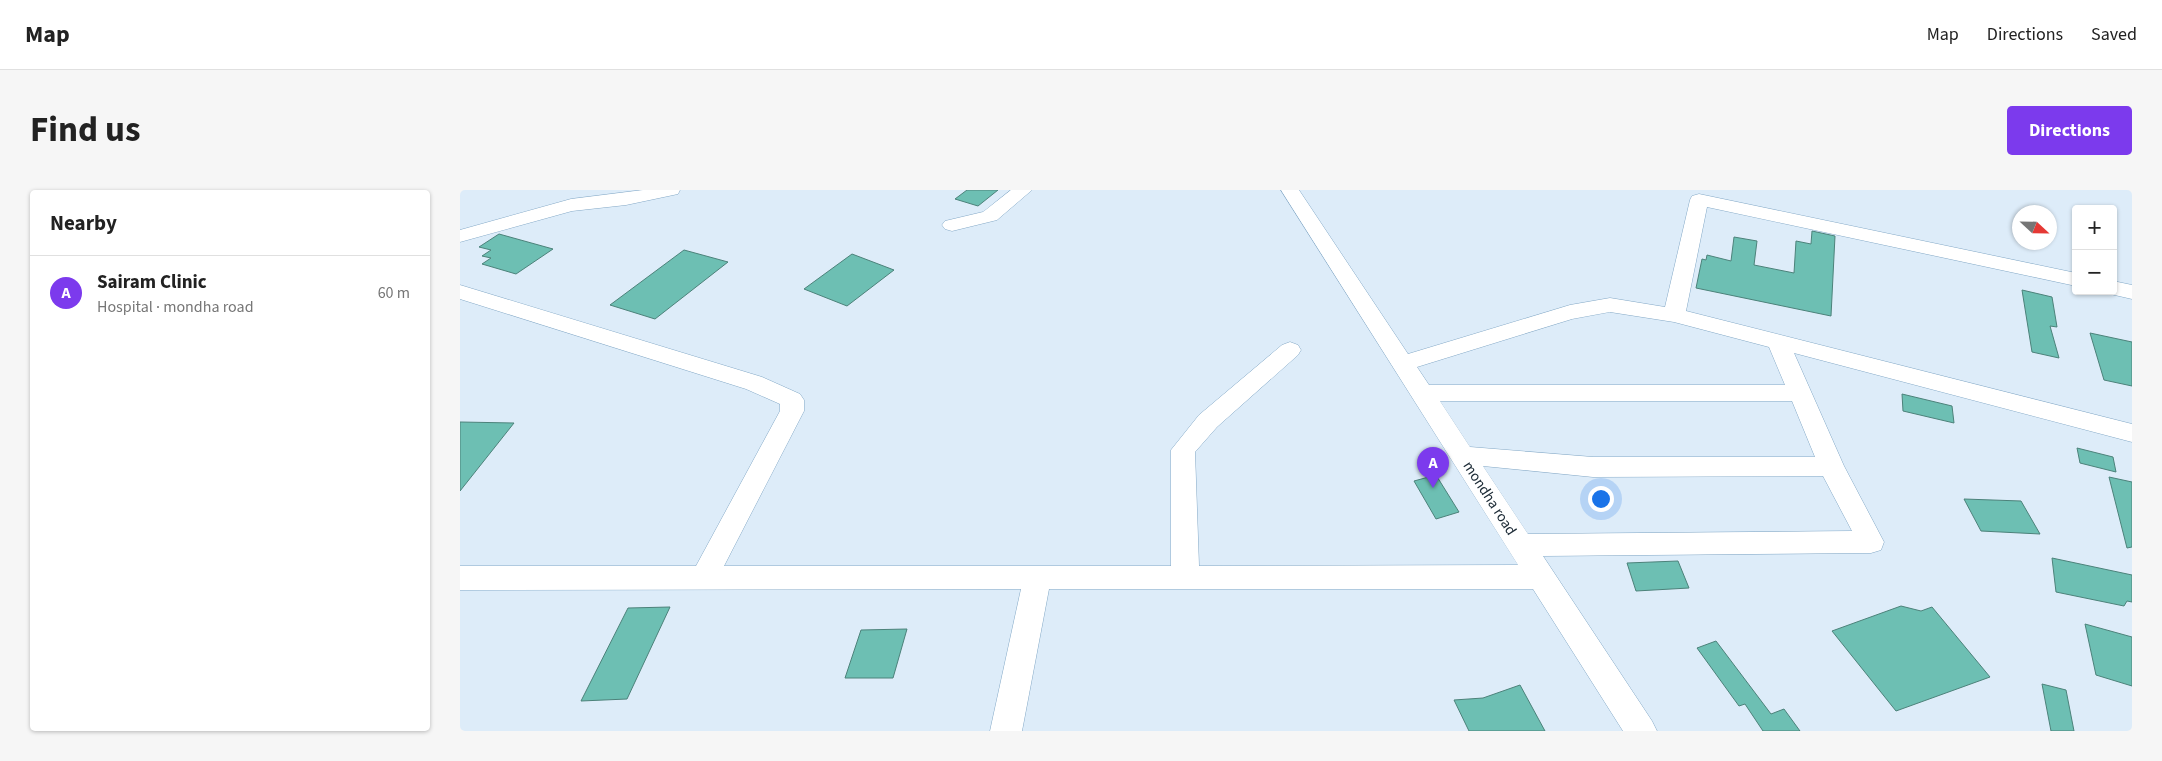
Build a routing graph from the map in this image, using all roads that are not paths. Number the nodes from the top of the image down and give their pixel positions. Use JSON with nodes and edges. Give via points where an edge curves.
{"nodes":[{"id":1,"x":671,"y":190,"type":"edge"},
{"id":2,"x":1023,"y":190,"type":"edge"},
{"id":3,"x":1290,"y":190,"type":"edge"},
{"id":4,"x":952,"y":225,"type":"dead end"},
{"id":5,"x":460,"y":236,"type":"edge"},
{"id":6,"x":2072,"y":279,"type":"edge"},
{"id":7,"x":2117,"y":289,"type":"edge"},
{"id":8,"x":460,"y":292,"type":"edge"},
{"id":9,"x":2132,"y":292,"type":"edge"},
{"id":10,"x":1674,"y":315,"type":"junction"},
{"id":11,"x":1778,"y":342,"type":"junction"},
{"id":12,"x":1290,"y":350,"type":"dead end"},
{"id":13,"x":1403,"y":364,"type":"junction"},
{"id":14,"x":1422,"y":393,"type":"junction"},
{"id":15,"x":1798,"y":394,"type":"junction"},
{"id":16,"x":2132,"y":433,"type":"edge"},
{"id":17,"x":1463,"y":457,"type":"junction"},
{"id":18,"x":1831,"y":466,"type":"junction"},
{"id":19,"x":1520,"y":545,"type":"junction"},
{"id":20,"x":1185,"y":577,"type":"junction"},
{"id":21,"x":1541,"y":577,"type":"junction"},
{"id":22,"x":460,"y":578,"type":"edge"},
{"id":23,"x":704,"y":578,"type":"junction"},
{"id":24,"x":1037,"y":578,"type":"junction"},
{"id":25,"x":1006,"y":731,"type":"edge"},
{"id":26,"x":1641,"y":731,"type":"edge"}],
"edges":[{"from":1,"to":5,"type":"street","via":[[626,200],[571,205]]},
{"from":2,"to":4,"type":"street","via":[[990,216]]},
{"from":3,"to":13,"type":"street","name":"mondha road"},
{"from":6,"to":10,"type":"street","via":[[1699,200]]},
{"from":7,"to":9,"type":"street"},
{"from":8,"to":23,"type":"street","via":[[776,391],[792,400],[792,411]]},
{"from":10,"to":11,"type":"street"},
{"from":10,"to":13,"type":"street","via":[[1610,305],[1570,312]]},
{"from":11,"to":15,"type":"street"},
{"from":11,"to":16,"type":"street"},
{"from":12,"to":20,"type":"street","via":[[1208,421],[1183,450]]},
{"from":13,"to":14,"type":"street","name":"mondha road"},
{"from":14,"to":15,"type":"street"},
{"from":14,"to":17,"type":"street","name":"mondha road"},
{"from":15,"to":18,"type":"street"},
{"from":17,"to":18,"type":"street","via":[[1593,467]]},
{"from":17,"to":19,"type":"street","name":"mondha road"},
{"from":18,"to":19,"type":"street","via":[[1871,542]]},
{"from":19,"to":21,"type":"street","name":"mondha road"},
{"from":20,"to":21,"type":"street"},
{"from":20,"to":24,"type":"street"},
{"from":21,"to":26,"type":"street","name":"mondha road"},
{"from":22,"to":23,"type":"street"},
{"from":23,"to":24,"type":"street"},
{"from":24,"to":25,"type":"street"}]}
